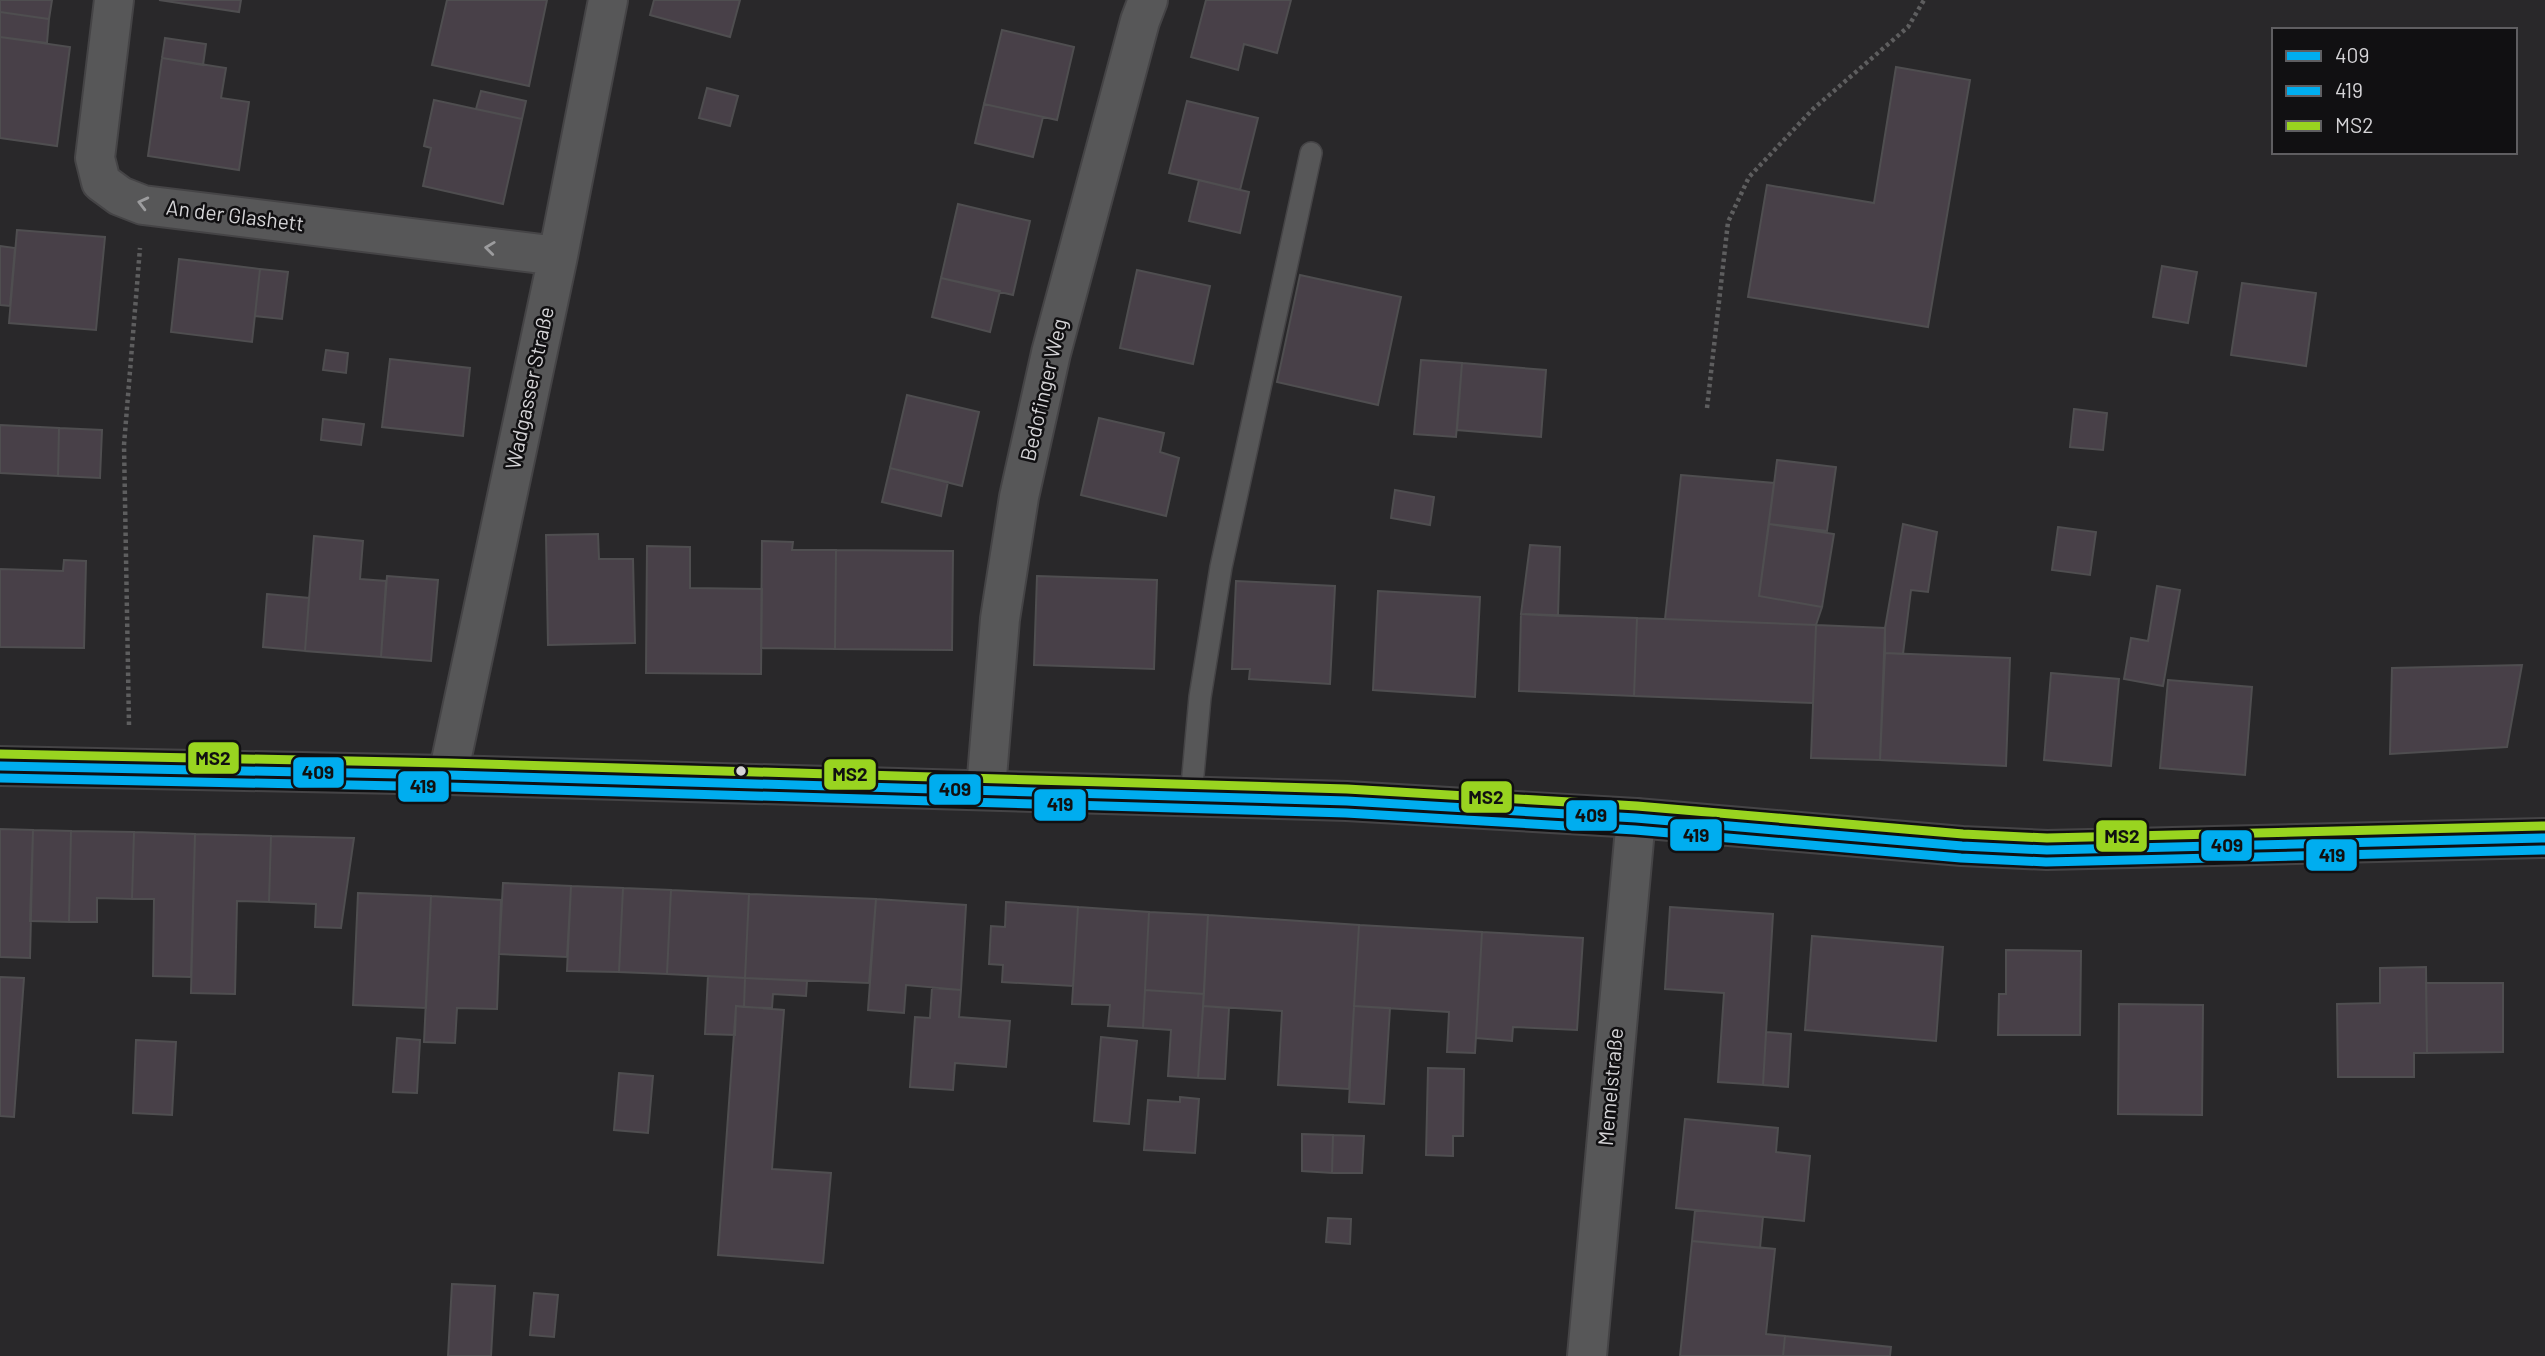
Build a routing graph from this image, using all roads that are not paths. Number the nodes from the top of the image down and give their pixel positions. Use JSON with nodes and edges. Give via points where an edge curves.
{"nodes":[{"id":1,"x":114,"y":0,"type":"edge"},
{"id":2,"x":608,"y":0,"type":"edge"},
{"id":3,"x":1148,"y":0,"type":"edge"},
{"id":4,"x":1311,"y":153,"type":"dead end"},
{"id":5,"x":558,"y":256,"type":"junction"},
{"id":6,"x":0,"y":766,"type":"edge"},
{"id":7,"x":448,"y":775,"type":"junction"},
{"id":8,"x":986,"y":789,"type":"junction"},
{"id":9,"x":1191,"y":797,"type":"junction"},
{"id":10,"x":1636,"y":818,"type":"junction"},
{"id":11,"x":2545,"y":838,"type":"edge"},
{"id":12,"x":1587,"y":1356,"type":"edge"}],
"edges":[{"from":5,"to":1,"type":"street","name":"An der Glashett","one_way":true,"via":[[143,205],[120,196],[101,182],[96,158]]},
{"from":2,"to":5,"type":"street","name":"Wadgasser Straße"},
{"from":3,"to":8,"type":"street","name":"Bedofinger Weg","via":[[1051,353],[1020,497],[1000,619]]},
{"from":4,"to":9,"type":"lane","via":[[1221,567],[1200,697]]},
{"from":5,"to":7,"type":"street","name":"Wadgasser Straße"},
{"from":6,"to":7,"type":"street"},
{"from":7,"to":8,"type":"street"},
{"from":8,"to":9,"type":"street"},
{"from":9,"to":10,"type":"street"},
{"from":10,"to":11,"type":"street","via":[[2047,849]]},
{"from":10,"to":12,"type":"street","name":"Memelstraße"}]}
